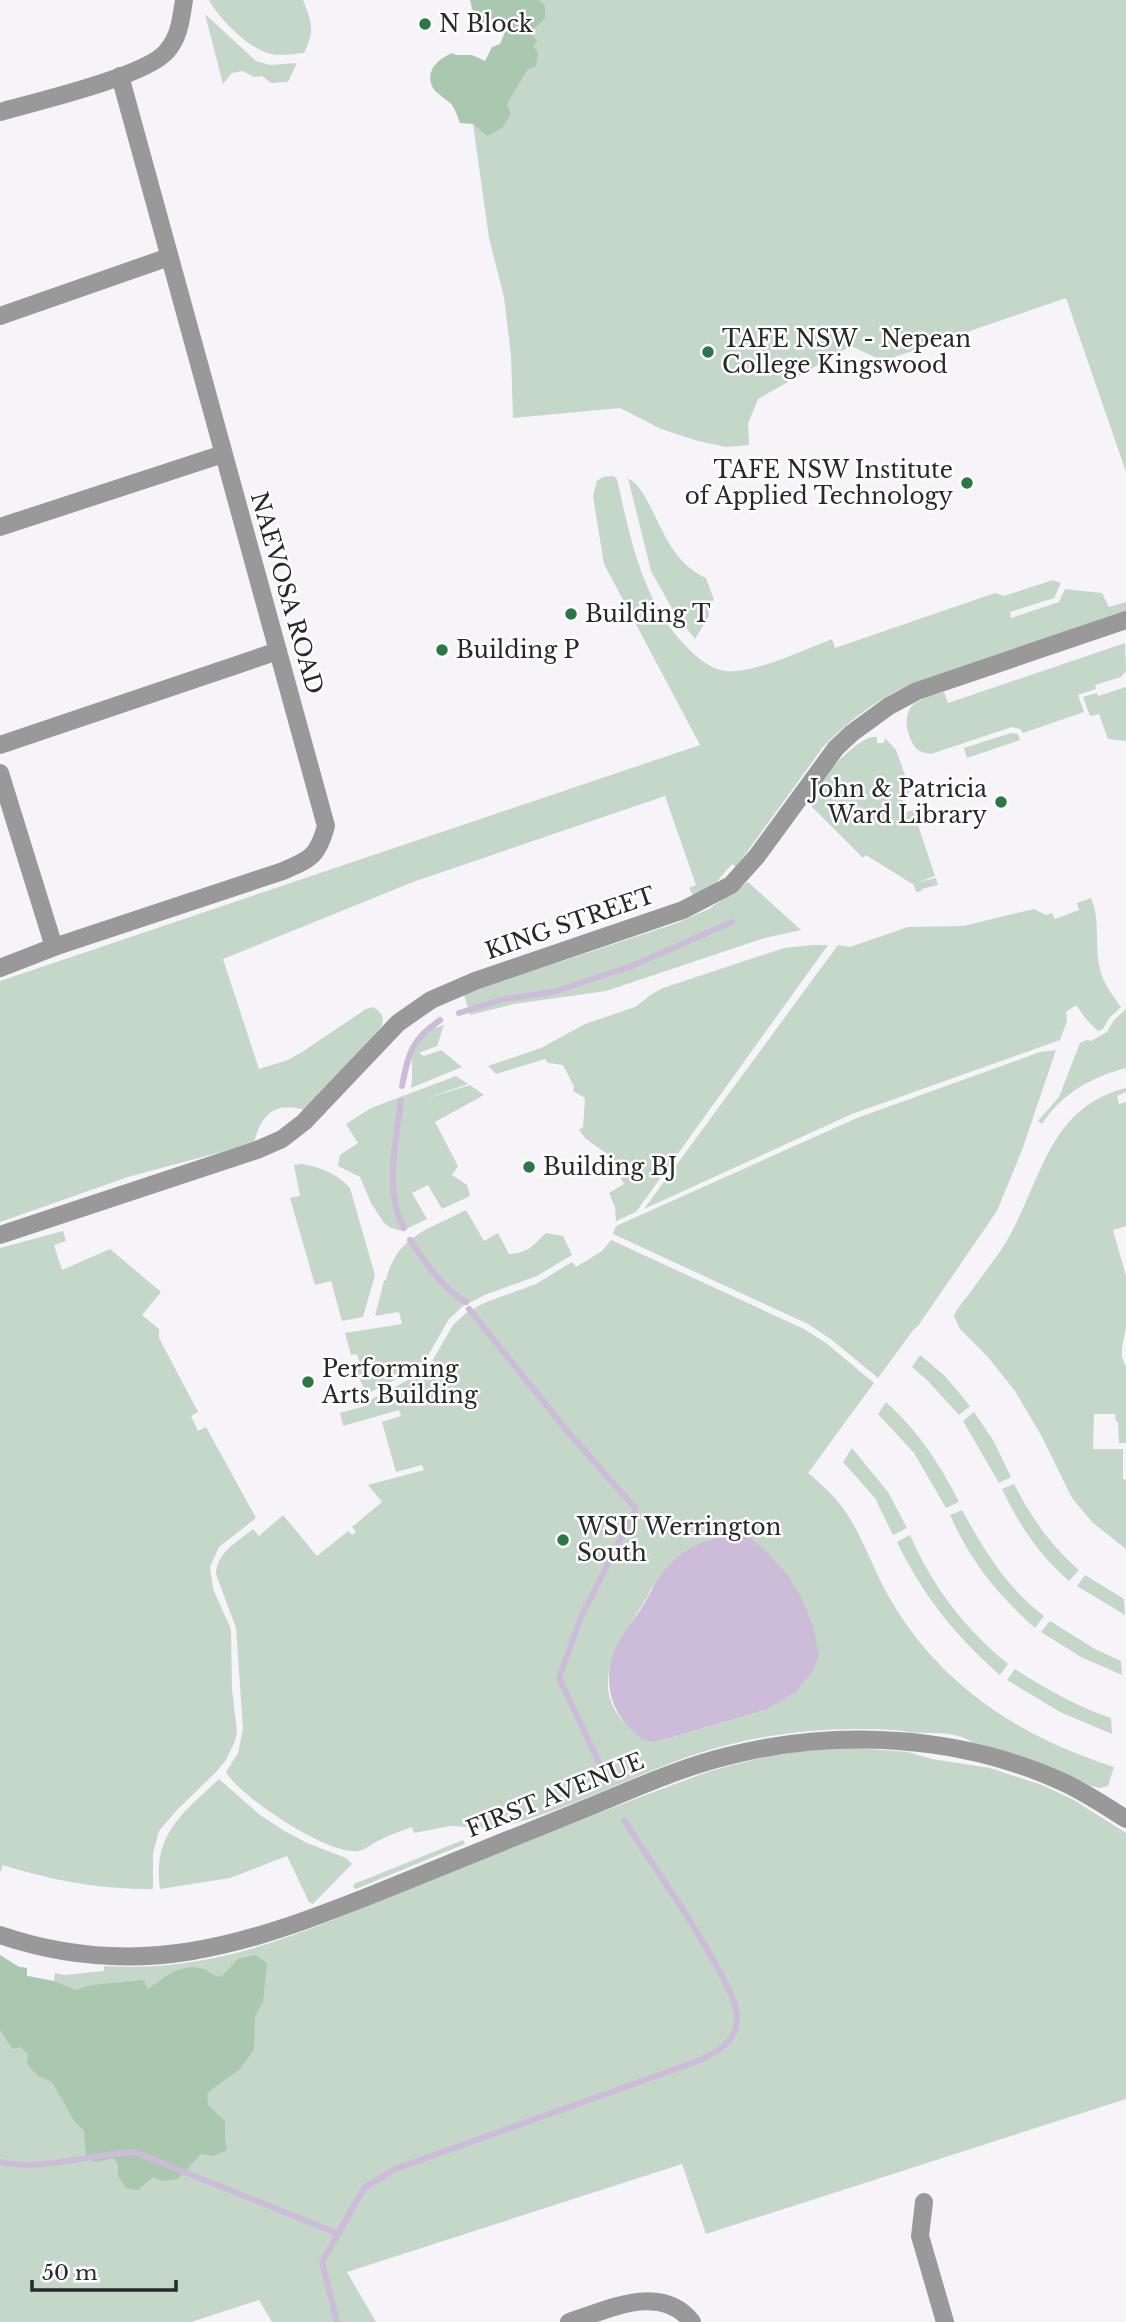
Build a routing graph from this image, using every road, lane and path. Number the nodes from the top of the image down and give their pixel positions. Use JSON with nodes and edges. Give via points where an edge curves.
{"nodes":[{"id":1,"x":184,"y":0,"type":"edge"},
{"id":2,"x":120,"y":76,"type":"junction"},
{"id":3,"x":0,"y":112,"type":"edge"},
{"id":4,"x":169,"y":257,"type":"junction"},
{"id":5,"x":0,"y":316,"type":"edge"},
{"id":6,"x":223,"y":454,"type":"junction"},
{"id":7,"x":0,"y":527,"type":"edge"},
{"id":8,"x":1126,"y":620,"type":"edge"},
{"id":9,"x":278,"y":651,"type":"junction"},
{"id":10,"x":0,"y":745,"type":"edge"},
{"id":11,"x":0,"y":773,"type":"edge"},
{"id":12,"x":54,"y":947,"type":"junction"},
{"id":13,"x":0,"y":968,"type":"edge"},
{"id":14,"x":0,"y":1235,"type":"edge"},
{"id":15,"x":1126,"y":1819,"type":"edge"},
{"id":16,"x":0,"y":1935,"type":"edge"},
{"id":17,"x":924,"y":2202,"type":"dead end"},
{"id":18,"x":569,"y":2322,"type":"edge"},
{"id":19,"x":692,"y":2322,"type":"edge"},
{"id":20,"x":944,"y":2322,"type":"edge"}],
"edges":[{"from":1,"to":2,"type":"street","via":[[178,33],[166,53],[141,70]]},
{"from":2,"to":3,"type":"street"},
{"from":2,"to":4,"type":"street","name":"NAEVOSA ROAD"},
{"from":4,"to":5,"type":"street"},
{"from":4,"to":6,"type":"street","name":"NAEVOSA ROAD"},
{"from":6,"to":7,"type":"street"},
{"from":6,"to":9,"type":"street","name":"NAEVOSA ROAD"},
{"from":8,"to":14,"type":"street","name":"KING STREET","via":[[903,697],[836,748],[731,886],[683,910],[431,1000],[398,1023],[304,1122],[282,1139]]},
{"from":9,"to":10,"type":"street"},
{"from":9,"to":12,"type":"street","name":"NAEVOSA ROAD","via":[[326,825],[310,859]]},
{"from":11,"to":12,"type":"street"},
{"from":12,"to":13,"type":"street","name":"NAEVOSA ROAD"},
{"from":15,"to":16,"type":"street","name":"FIRST AVENUE","via":[[1065,1783],[970,1751],[905,1741],[805,1742],[685,1769],[328,1912],[223,1947],[123,1957],[67,1952]]},
{"from":17,"to":20,"type":"street","via":[[920,2236]]},
{"from":18,"to":19,"type":"street","via":[[651,2300],[679,2310]]}]}
